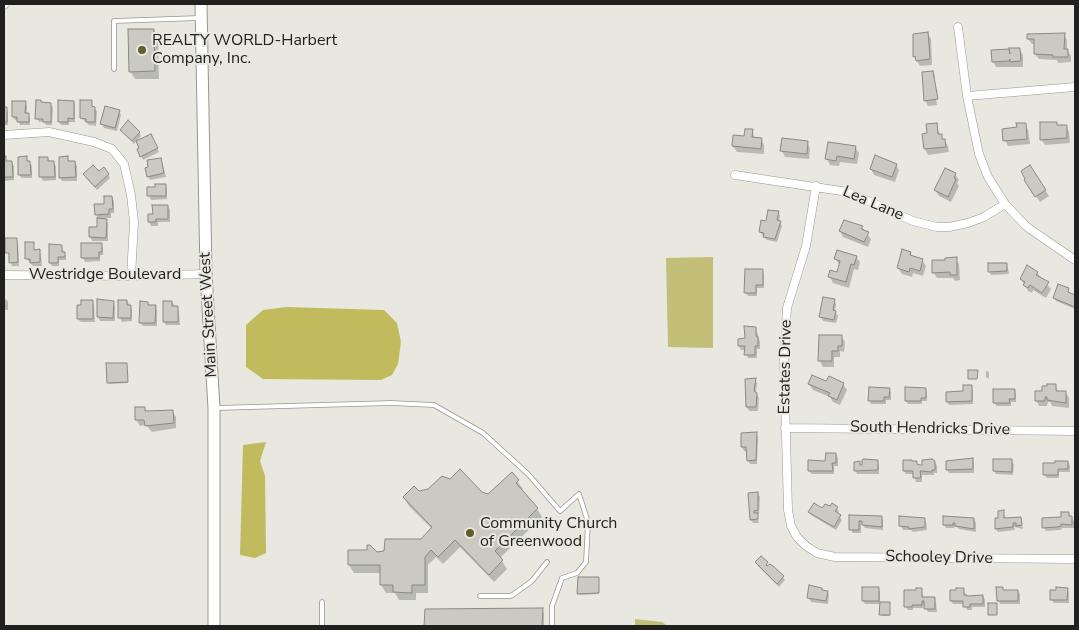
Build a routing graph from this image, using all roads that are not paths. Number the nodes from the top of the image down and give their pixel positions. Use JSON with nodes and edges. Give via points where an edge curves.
{"nodes":[{"id":1,"x":201,"y":4,"type":"edge"},
{"id":2,"x":201,"y":18,"type":"junction"},
{"id":3,"x":958,"y":27,"type":"dead end"},
{"id":4,"x":114,"y":69,"type":"dead end"},
{"id":5,"x":1075,"y":87,"type":"edge"},
{"id":6,"x":967,"y":96,"type":"junction"},
{"id":7,"x":4,"y":135,"type":"edge"},
{"id":8,"x":735,"y":174,"type":"dead end"},
{"id":9,"x":816,"y":186,"type":"junction"},
{"id":10,"x":1005,"y":204,"type":"junction"},
{"id":11,"x":1075,"y":260,"type":"edge"},
{"id":12,"x":206,"y":274,"type":"junction"},
{"id":13,"x":4,"y":275,"type":"edge"},
{"id":14,"x":131,"y":276,"type":"junction"},
{"id":15,"x":214,"y":408,"type":"junction"},
{"id":16,"x":785,"y":428,"type":"junction"},
{"id":17,"x":1075,"y":431,"type":"edge"},
{"id":18,"x":806,"y":546,"type":"joint"},
{"id":19,"x":1075,"y":559,"type":"edge"},
{"id":20,"x":548,"y":562,"type":"dead end"},
{"id":21,"x":480,"y":596,"type":"dead end"},
{"id":22,"x":322,"y":602,"type":"dead end"},
{"id":23,"x":214,"y":626,"type":"edge"},
{"id":24,"x":322,"y":626,"type":"edge"},
{"id":25,"x":552,"y":626,"type":"edge"}],
"edges":[{"from":1,"to":2,"type":"main road","name":"Main Street West"},
{"from":2,"to":4,"type":"lane","via":[[114,21]]},
{"from":2,"to":12,"type":"main road","name":"Main Street West"},
{"from":3,"to":6,"type":"street"},
{"from":5,"to":6,"type":"street"},
{"from":6,"to":10,"type":"street","via":[[979,154]]},
{"from":7,"to":14,"type":"street","via":[[49,132],[112,149],[124,164],[131,195],[134,222]]},
{"from":8,"to":9,"type":"street","name":"Lea Lane"},
{"from":9,"to":10,"type":"street","name":"Lea Lane","via":[[848,192],[913,221],[938,227],[968,223]]},
{"from":9,"to":16,"type":"street","name":"Estates Drive","via":[[806,246],[786,308]]},
{"from":10,"to":11,"type":"street","via":[[1027,227]]},
{"from":12,"to":14,"type":"street","name":"Westridge Boulevard"},
{"from":12,"to":15,"type":"main road","name":"Main Street West"},
{"from":13,"to":14,"type":"street","name":"Westridge Boulevard"},
{"from":15,"to":23,"type":"main road","name":"Main Street West"},
{"from":15,"to":25,"type":"lane","via":[[287,404],[434,405],[483,434],[528,474],[560,511],[579,494],[588,522],[586,562],[577,572],[562,578],[552,606]]},
{"from":16,"to":17,"type":"street","name":"South Hendricks Drive"},
{"from":16,"to":18,"type":"street","name":"Estates Drive","via":[[789,520],[797,538]]},
{"from":18,"to":19,"type":"street","name":"Schooley Drive","via":[[817,553],[842,558]]},
{"from":20,"to":21,"type":"lane","via":[[532,581],[511,596]]},
{"from":22,"to":24,"type":"lane"}]}
